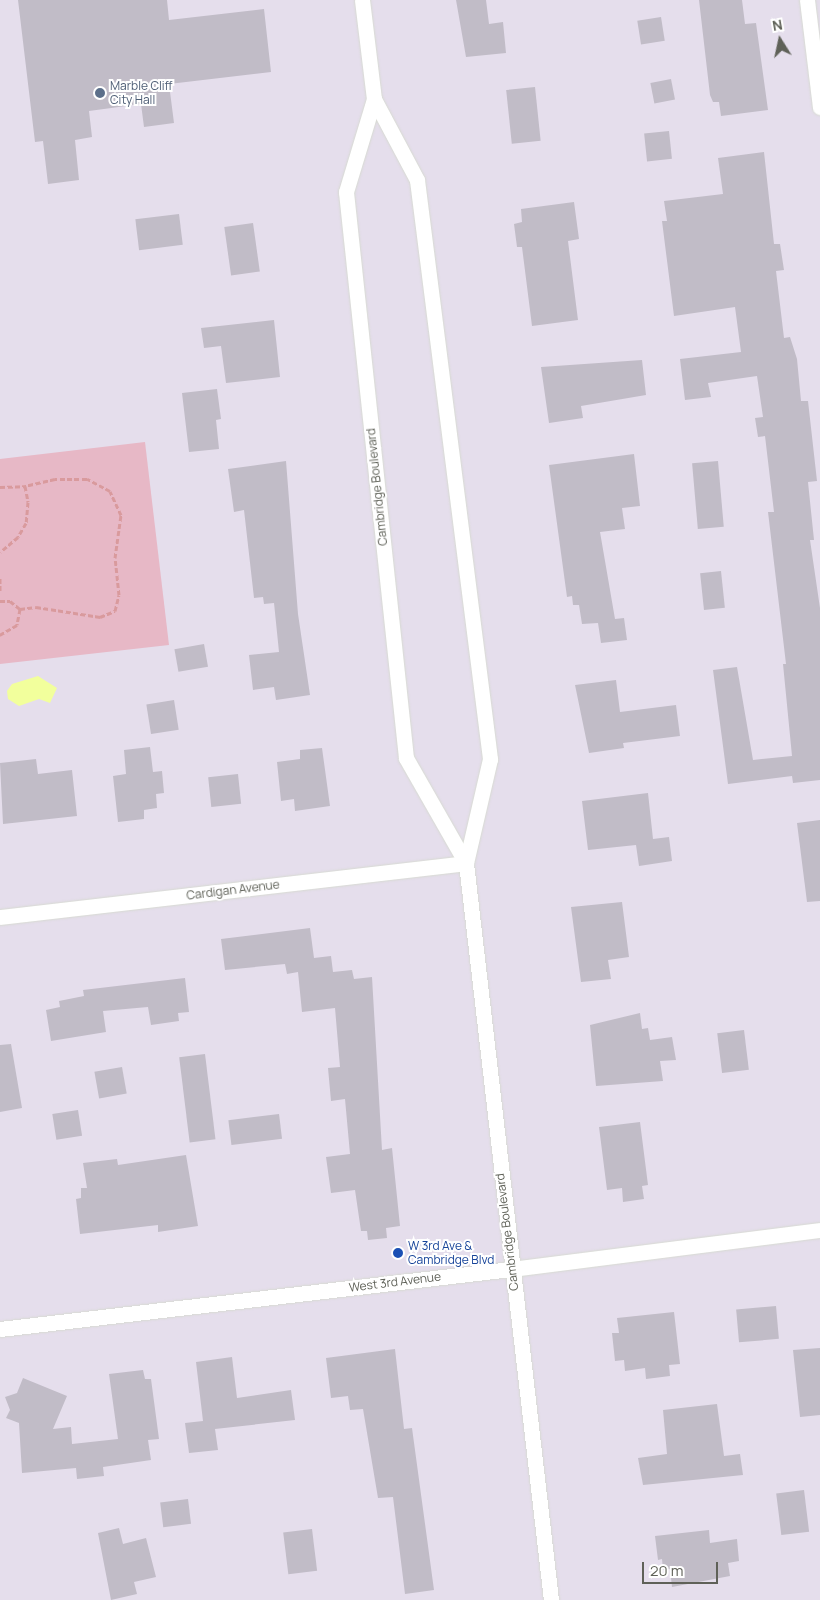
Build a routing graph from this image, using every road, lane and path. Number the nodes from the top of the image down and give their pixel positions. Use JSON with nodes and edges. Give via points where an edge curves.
{"nodes":[{"id":1,"x":362,"y":0,"type":"edge"},
{"id":2,"x":807,"y":0,"type":"edge"},
{"id":3,"x":374,"y":99,"type":"junction"},
{"id":4,"x":820,"y":107,"type":"edge"},
{"id":5,"x":25,"y":486,"type":"junction"},
{"id":6,"x":0,"y":487,"type":"edge"},
{"id":7,"x":2,"y":545,"type":"edge"},
{"id":8,"x":0,"y":552,"type":"edge"},
{"id":9,"x":0,"y":578,"type":"edge"},
{"id":10,"x":0,"y":591,"type":"edge"},
{"id":11,"x":0,"y":601,"type":"edge"},
{"id":12,"x":20,"y":609,"type":"junction"},
{"id":13,"x":0,"y":634,"type":"edge"},
{"id":14,"x":466,"y":863,"type":"junction"},
{"id":15,"x":0,"y":917,"type":"edge"},
{"id":16,"x":820,"y":1230,"type":"edge"},
{"id":17,"x":511,"y":1268,"type":"junction"},
{"id":18,"x":0,"y":1329,"type":"edge"},
{"id":19,"x":551,"y":1600,"type":"edge"}],
"edges":[{"from":1,"to":3,"type":"street","name":"Cambridge Boulevard"},
{"from":2,"to":4,"type":"street"},
{"from":3,"to":14,"type":"street","name":"Cambridge Boulevard","via":[[417,180],[490,759]]},
{"from":3,"to":14,"type":"street","name":"Cambridge Boulevard","via":[[346,192],[406,758]]},
{"from":5,"to":6,"type":"path"},
{"from":5,"to":7,"type":"path","via":[[26,523],[18,537]]},
{"from":5,"to":12,"type":"path","via":[[55,479],[87,479],[110,491],[121,515],[115,558],[119,595],[115,611],[100,617],[36,607]]},
{"from":7,"to":8,"type":"path"},
{"from":9,"to":10,"type":"path"},
{"from":11,"to":12,"type":"path","via":[[10,601]]},
{"from":12,"to":13,"type":"path","via":[[17,625]]},
{"from":14,"to":15,"type":"street","name":"Cardigan Avenue"},
{"from":14,"to":17,"type":"street","name":"Cambridge Boulevard"},
{"from":16,"to":17,"type":"street","name":"West 3rd Avenue"},
{"from":17,"to":18,"type":"street","name":"West 3rd Avenue"},
{"from":17,"to":19,"type":"street","name":"Cambridge Boulevard"}]}
